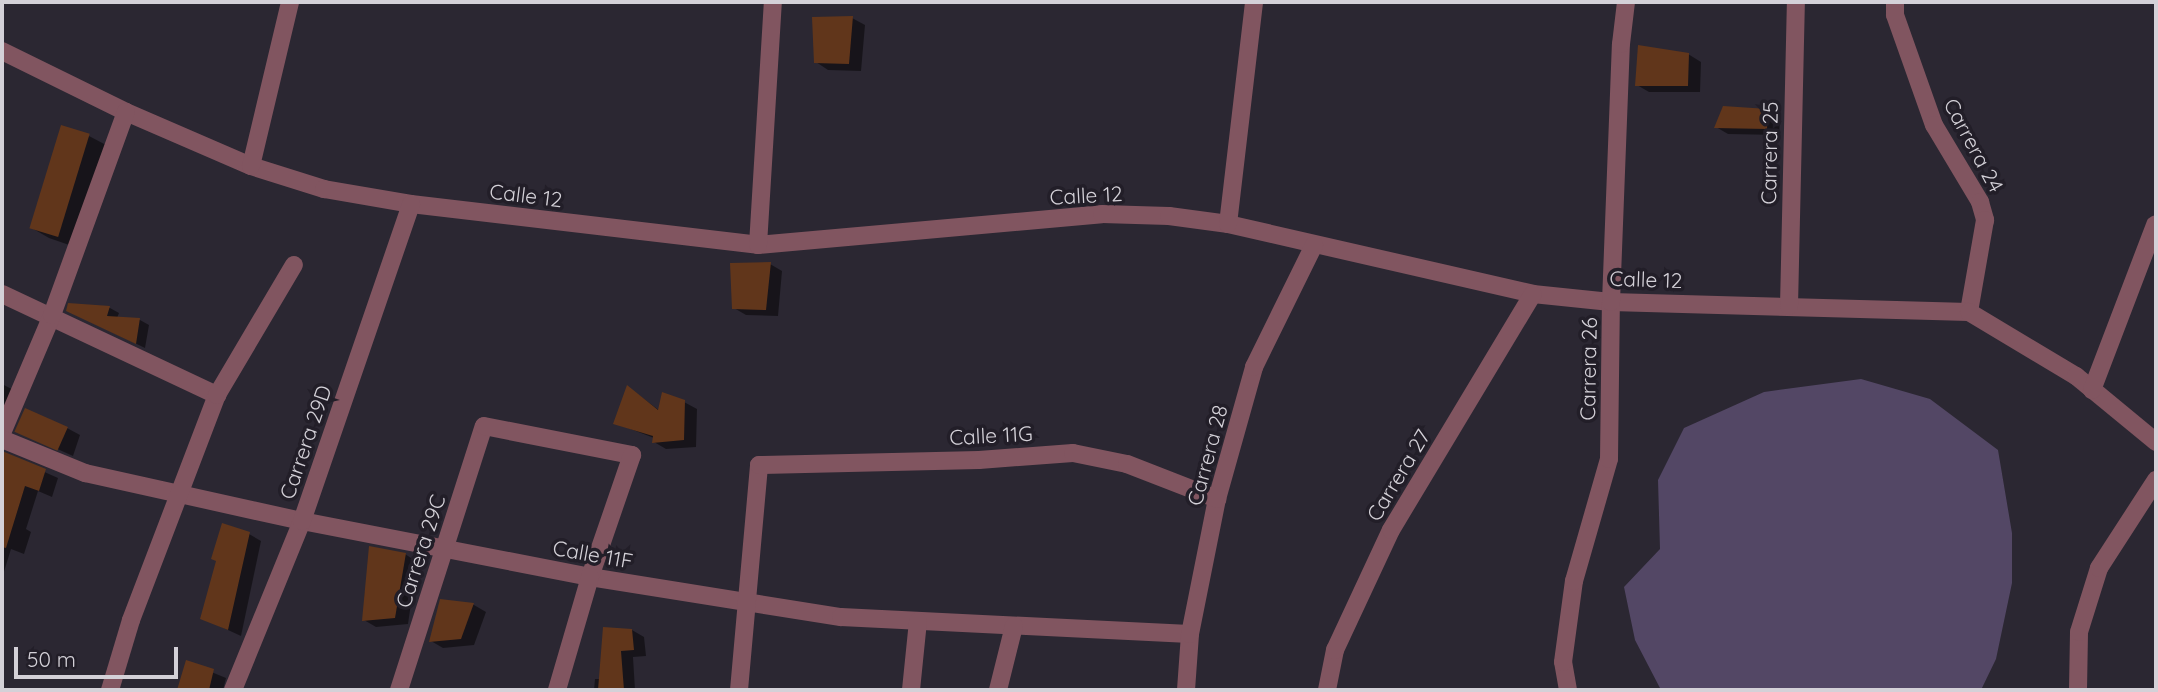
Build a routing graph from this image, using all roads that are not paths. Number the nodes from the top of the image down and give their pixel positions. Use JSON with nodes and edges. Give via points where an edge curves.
{"nodes":[{"id":1,"x":290,"y":2,"type":"edge"},
{"id":2,"x":773,"y":2,"type":"edge"},
{"id":3,"x":1242,"y":2,"type":"edge"},
{"id":4,"x":1254,"y":2,"type":"edge"},
{"id":5,"x":1626,"y":2,"type":"edge"},
{"id":6,"x":1796,"y":2,"type":"edge"},
{"id":7,"x":1895,"y":2,"type":"edge"},
{"id":8,"x":2,"y":51,"type":"edge"},
{"id":9,"x":126,"y":112,"type":"junction"},
{"id":10,"x":251,"y":166,"type":"junction"},
{"id":11,"x":411,"y":204,"type":"junction"},
{"id":12,"x":1228,"y":223,"type":"junction"},
{"id":13,"x":2155,"y":225,"type":"edge"},
{"id":14,"x":758,"y":245,"type":"junction"},
{"id":15,"x":1314,"y":245,"type":"junction"},
{"id":16,"x":294,"y":265,"type":"dead end"},
{"id":17,"x":2,"y":294,"type":"edge"},
{"id":18,"x":1533,"y":294,"type":"junction"},
{"id":19,"x":1611,"y":302,"type":"junction"},
{"id":20,"x":1788,"y":306,"type":"junction"},
{"id":21,"x":1969,"y":312,"type":"junction"},
{"id":22,"x":52,"y":315,"type":"junction"},
{"id":23,"x":2092,"y":390,"type":"junction"},
{"id":24,"x":217,"y":395,"type":"junction"},
{"id":25,"x":2,"y":433,"type":"edge"},
{"id":26,"x":2,"y":439,"type":"edge"},
{"id":27,"x":2156,"y":442,"type":"edge"},
{"id":28,"x":2156,"y":480,"type":"edge"},
{"id":29,"x":178,"y":494,"type":"junction"},
{"id":30,"x":1217,"y":499,"type":"junction"},
{"id":31,"x":302,"y":521,"type":"junction"},
{"id":32,"x":444,"y":549,"type":"junction"},
{"id":33,"x":590,"y":577,"type":"junction"},
{"id":34,"x":747,"y":601,"type":"junction"},
{"id":35,"x":918,"y":621,"type":"junction"},
{"id":36,"x":1014,"y":626,"type":"junction"},
{"id":37,"x":1190,"y":634,"type":"junction"},
{"id":38,"x":110,"y":690,"type":"edge"},
{"id":39,"x":233,"y":690,"type":"edge"},
{"id":40,"x":399,"y":690,"type":"edge"},
{"id":41,"x":558,"y":690,"type":"edge"},
{"id":42,"x":739,"y":690,"type":"edge"},
{"id":43,"x":911,"y":690,"type":"edge"},
{"id":44,"x":998,"y":690,"type":"edge"},
{"id":45,"x":1186,"y":690,"type":"edge"},
{"id":46,"x":1327,"y":690,"type":"edge"},
{"id":47,"x":1568,"y":690,"type":"edge"},
{"id":48,"x":2078,"y":690,"type":"edge"}],
"edges":[{"from":1,"to":10,"type":"street"},
{"from":2,"to":14,"type":"street"},
{"from":3,"to":4,"type":"street"},
{"from":4,"to":12,"type":"street"},
{"from":5,"to":19,"type":"street","name":"Carrera 26"},
{"from":6,"to":20,"type":"street","name":"Carrera 25"},
{"from":7,"to":21,"type":"street","name":"Carrera 24","via":[[1895,15],[1934,125],[1986,220]]},
{"from":8,"to":9,"type":"street","name":"Calle 12"},
{"from":9,"to":10,"type":"street","name":"Calle 12"},
{"from":9,"to":22,"type":"street"},
{"from":10,"to":11,"type":"street","name":"Calle 12","via":[[324,189]]},
{"from":11,"to":14,"type":"street","name":"Calle 12"},
{"from":11,"to":31,"type":"street","name":"Carrera 29D"},
{"from":12,"to":14,"type":"street","name":"Calle 12","via":[[1102,214]]},
{"from":12,"to":15,"type":"street","name":"Calle 12"},
{"from":13,"to":23,"type":"street"},
{"from":15,"to":18,"type":"street","name":"Calle 12"},
{"from":15,"to":30,"type":"street","name":"Carrera 28","via":[[1254,367]]},
{"from":16,"to":24,"type":"street"},
{"from":17,"to":22,"type":"street"},
{"from":18,"to":19,"type":"street","name":"Calle 12"},
{"from":18,"to":46,"type":"street","name":"Carrera 27","via":[[1391,530],[1335,650]]},
{"from":19,"to":20,"type":"street","name":"Calle 12"},
{"from":19,"to":47,"type":"street","name":"Carrera 26","via":[[1609,459],[1574,581],[1563,662]]},
{"from":20,"to":21,"type":"street","name":"Calle 12"},
{"from":21,"to":23,"type":"street","name":"Calle 12"},
{"from":22,"to":24,"type":"street"},
{"from":22,"to":25,"type":"street"},
{"from":23,"to":27,"type":"street","name":"Calle 12"},
{"from":24,"to":29,"type":"street"},
{"from":26,"to":29,"type":"street","name":"Calle 11F","via":[[85,473]]},
{"from":28,"to":48,"type":"street","via":[[2099,568],[2078,632]]},
{"from":29,"to":31,"type":"street","name":"Calle 11F"},
{"from":29,"to":38,"type":"street"},
{"from":30,"to":34,"type":"street","name":"Calle 11G","via":[[1127,464],[1073,453],[760,465]]},
{"from":30,"to":37,"type":"street","name":"Carrera 28"},
{"from":31,"to":32,"type":"street","name":"Calle 11F"},
{"from":31,"to":39,"type":"street","name":"Carrera 29D"},
{"from":32,"to":33,"type":"street","name":"Calle 11F"},
{"from":32,"to":33,"type":"street","name":"Carrera 29C","via":[[484,426],[632,455]]},
{"from":32,"to":40,"type":"street","name":"Carrera 29C"},
{"from":33,"to":34,"type":"street","name":"Calle 11F"},
{"from":33,"to":41,"type":"street"},
{"from":34,"to":35,"type":"street","name":"Calle 11F","via":[[841,617]]},
{"from":34,"to":42,"type":"street"},
{"from":35,"to":36,"type":"street","name":"Calle 11F"},
{"from":35,"to":43,"type":"street"},
{"from":36,"to":37,"type":"street","name":"Calle 11F"},
{"from":36,"to":44,"type":"street"},
{"from":37,"to":45,"type":"street","name":"Carrera 28"}]}
